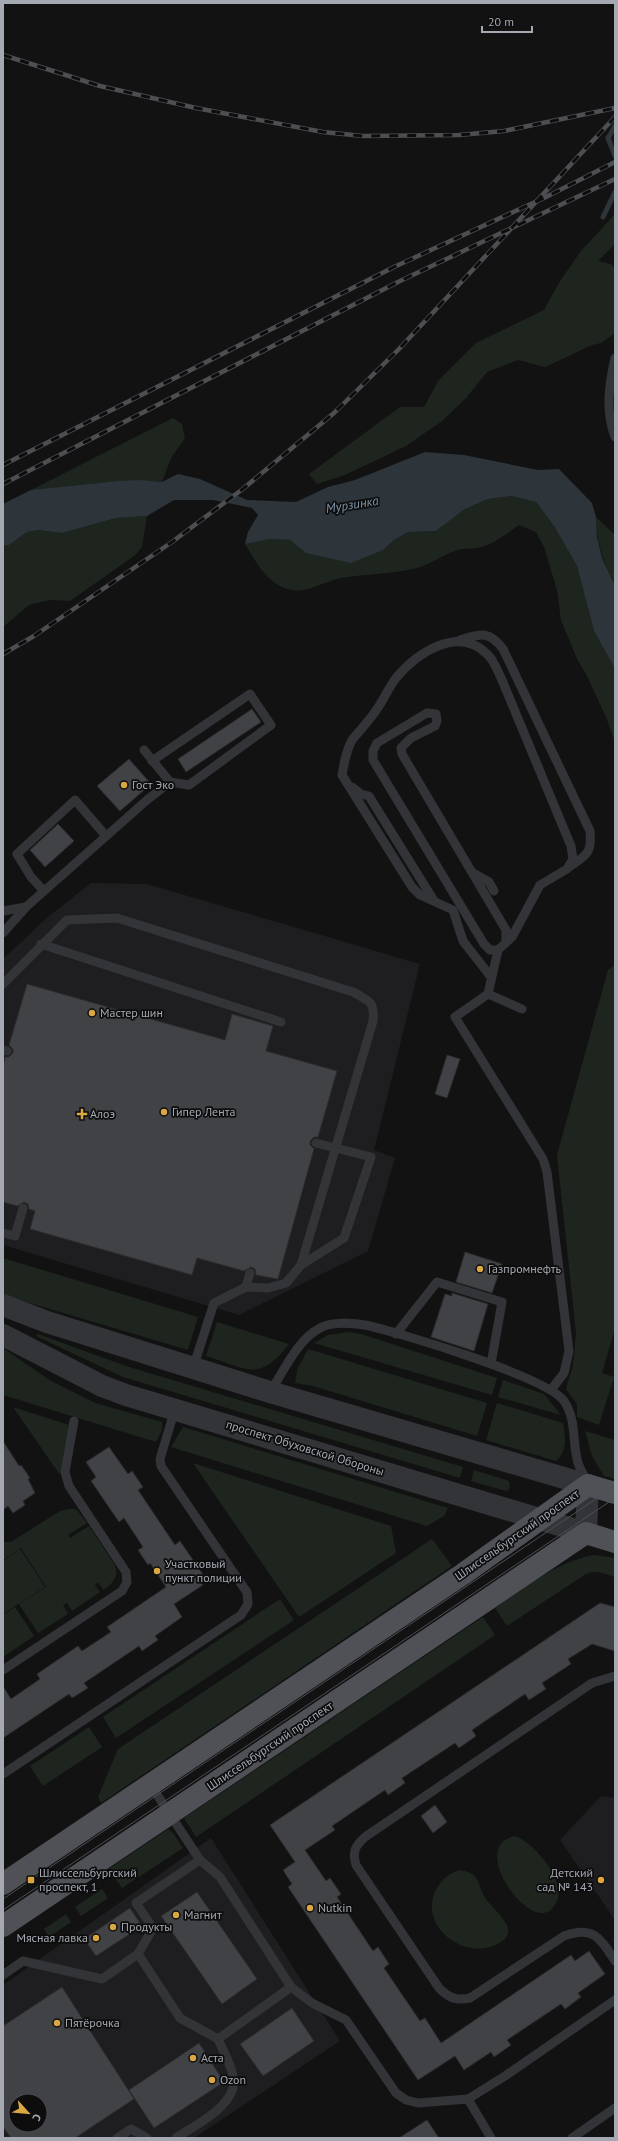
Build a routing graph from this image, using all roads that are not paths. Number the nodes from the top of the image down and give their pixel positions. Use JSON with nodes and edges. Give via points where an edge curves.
{"nodes":[{"id":1,"x":615,"y":358,"type":"edge"},
{"id":2,"x":615,"y":437,"type":"edge"},
{"id":3,"x":460,"y":640,"type":"junction"},
{"id":4,"x":144,"y":750,"type":"dead end"},
{"id":5,"x":152,"y":761,"type":"junction"},
{"id":6,"x":170,"y":782,"type":"junction"},
{"id":7,"x":106,"y":836,"type":"junction"},
{"id":8,"x":566,"y":869,"type":"junction"},
{"id":9,"x":472,"y":872,"type":"junction"},
{"id":10,"x":43,"y":890,"type":"junction"},
{"id":11,"x":494,"y":892,"type":"dead end"},
{"id":12,"x":26,"y":907,"type":"junction"},
{"id":13,"x":3,"y":911,"type":"edge"},
{"id":14,"x":3,"y":933,"type":"edge"},
{"id":15,"x":506,"y":942,"type":"junction"},
{"id":16,"x":41,"y":944,"type":"junction"},
{"id":17,"x":498,"y":950,"type":"junction"},
{"id":18,"x":491,"y":977,"type":"junction"},
{"id":19,"x":3,"y":984,"type":"edge"},
{"id":20,"x":488,"y":994,"type":"junction"},
{"id":21,"x":522,"y":1009,"type":"dead end"},
{"id":22,"x":281,"y":1022,"type":"dead end"},
{"id":23,"x":316,"y":1143,"type":"dead end"},
{"id":24,"x":335,"y":1148,"type":"junction"},
{"id":25,"x":23,"y":1208,"type":"dead end"},
{"id":26,"x":3,"y":1233,"type":"edge"},
{"id":27,"x":300,"y":1265,"type":"junction"},
{"id":28,"x":250,"y":1273,"type":"dead end"},
{"id":29,"x":246,"y":1287,"type":"junction"},
{"id":30,"x":3,"y":1306,"type":"edge"},
{"id":31,"x":396,"y":1334,"type":"junction"},
{"id":32,"x":3,"y":1335,"type":"edge"},
{"id":33,"x":491,"y":1364,"type":"junction"},
{"id":34,"x":193,"y":1368,"type":"junction"},
{"id":35,"x":551,"y":1390,"type":"junction"},
{"id":36,"x":270,"y":1392,"type":"junction"},
{"id":37,"x":175,"y":1409,"type":"junction"},
{"id":38,"x":74,"y":1421,"type":"dead end"},
{"id":39,"x":588,"y":1485,"type":"junction"},
{"id":40,"x":615,"y":1493,"type":"edge"},
{"id":41,"x":541,"y":1519,"type":"junction"},
{"id":42,"x":586,"y":1533,"type":"junction"},
{"id":43,"x":615,"y":1542,"type":"edge"},
{"id":44,"x":3,"y":1670,"type":"edge"},
{"id":45,"x":615,"y":1676,"type":"edge"},
{"id":46,"x":3,"y":1774,"type":"edge"},
{"id":47,"x":150,"y":1784,"type":"junction"},
{"id":48,"x":169,"y":1814,"type":"junction"},
{"id":49,"x":200,"y":1860,"type":"junction"},
{"id":50,"x":3,"y":1884,"type":"edge"},
{"id":51,"x":3,"y":1926,"type":"edge"},
{"id":52,"x":138,"y":1954,"type":"junction"},
{"id":53,"x":615,"y":1961,"type":"edge"},
{"id":54,"x":3,"y":1975,"type":"edge"},
{"id":55,"x":291,"y":1987,"type":"junction"},
{"id":56,"x":615,"y":2000,"type":"edge"},
{"id":57,"x":218,"y":2039,"type":"junction"},
{"id":58,"x":468,"y":2098,"type":"junction"},
{"id":59,"x":615,"y":2108,"type":"edge"},
{"id":60,"x":117,"y":2138,"type":"edge"},
{"id":61,"x":147,"y":2138,"type":"edge"},
{"id":62,"x":176,"y":2138,"type":"edge"},
{"id":63,"x":491,"y":2138,"type":"edge"},
{"id":64,"x":572,"y":2138,"type":"edge"}],
"edges":[{"from":1,"to":2,"type":"lane","via":[[608,410]]},
{"from":3,"to":8,"type":"lane","via":[[476,645],[488,654],[502,680],[571,846],[573,859]]},
{"from":3,"to":8,"type":"lane","via":[[481,634],[496,639],[503,649],[590,831],[591,843],[587,855]]},
{"from":3,"to":18,"type":"lane","via":[[432,649],[412,662],[395,679],[375,713],[352,740],[342,775],[412,886],[420,895],[453,910],[463,941]]},
{"from":4,"to":5,"type":"lane"},
{"from":5,"to":6,"type":"lane"},
{"from":5,"to":6,"type":"lane","via":[[250,694],[271,725],[189,785]]},
{"from":6,"to":7,"type":"lane"},
{"from":7,"to":10,"type":"lane"},
{"from":7,"to":10,"type":"lane","via":[[75,800],[17,854],[31,877]]},
{"from":8,"to":15,"type":"lane","via":[[540,885],[512,937]]},
{"from":9,"to":11,"type":"lane","via":[[488,882]]},
{"from":9,"to":15,"type":"lane","via":[[506,930]]},
{"from":9,"to":17,"type":"lane","via":[[402,754],[401,748],[411,738],[435,726],[436,714],[426,713],[377,743],[373,750],[374,760],[446,885],[484,944],[490,950]]},
{"from":10,"to":12,"type":"lane"},
{"from":12,"to":13,"type":"lane"},
{"from":12,"to":14,"type":"lane"},
{"from":15,"to":17,"type":"lane"},
{"from":16,"to":19,"type":"lane"},
{"from":16,"to":22,"type":"lane"},
{"from":16,"to":24,"type":"lane","via":[[67,920],[116,918],[353,992],[371,1002],[374,1009],[373,1021]]},
{"from":17,"to":18,"type":"lane"},
{"from":18,"to":20,"type":"lane"},
{"from":20,"to":21,"type":"lane"},
{"from":20,"to":35,"type":"lane","via":[[455,1017],[544,1159],[569,1351],[564,1373]]},
{"from":23,"to":24,"type":"lane"},
{"from":24,"to":27,"type":"lane"},
{"from":24,"to":27,"type":"lane","via":[[371,1157],[344,1238]]},
{"from":25,"to":26,"type":"lane","via":[[15,1236]]},
{"from":27,"to":29,"type":"lane","via":[[286,1283],[268,1288]]},
{"from":28,"to":29,"type":"lane"},
{"from":29,"to":34,"type":"lane","via":[[214,1303]]},
{"from":30,"to":34,"type":"street"},
{"from":31,"to":33,"type":"lane"},
{"from":31,"to":33,"type":"lane","via":[[437,1282],[502,1302]]},
{"from":31,"to":36,"type":"lane","via":[[364,1325],[344,1323],[320,1328],[302,1342]]},
{"from":32,"to":37,"type":"street","name":"проспект Обуховской Обороны","via":[[102,1386]]},
{"from":33,"to":35,"type":"lane"},
{"from":34,"to":36,"type":"street"},
{"from":35,"to":39,"type":"lane","via":[[564,1401],[573,1422],[578,1463]]},
{"from":36,"to":39,"type":"street"},
{"from":37,"to":41,"type":"street","name":"проспект Обуховской Обороны"},
{"from":37,"to":46,"type":"lane","via":[[160,1459],[161,1466],[247,1592],[248,1604],[241,1615]]},
{"from":38,"to":44,"type":"lane","via":[[65,1472],[69,1486],[126,1572],[127,1582],[122,1591]]},
{"from":39,"to":40,"type":"main road"},
{"from":39,"to":41,"type":"main road","name":"Шлиссельбургский проспект"},
{"from":39,"to":42,"type":"street","name":"Шлиссельбургский проспект"},
{"from":41,"to":42,"type":"street","name":"проспект Обуховской Обороны"},
{"from":41,"to":47,"type":"main road","name":"Шлиссельбургский проспект"},
{"from":42,"to":43,"type":"main road","name":"проспект Обуховской Обороны"},
{"from":42,"to":48,"type":"main road","name":"Шлиссельбургский проспект"},
{"from":45,"to":53,"type":"lane","via":[[592,1683],[365,1837],[356,1845],[353,1856],[356,1865],[439,1988],[448,1997],[460,2000],[470,1998],[564,1936],[576,1931],[588,1932],[600,1939]]},
{"from":47,"to":48,"type":"lane"},
{"from":47,"to":50,"type":"main road","name":"Шлиссельбургский проспект"},
{"from":48,"to":49,"type":"lane"},
{"from":48,"to":51,"type":"main road","name":"Шлиссельбургский проспект"},
{"from":49,"to":52,"type":"lane","via":[[136,1903],[152,1928]]},
{"from":49,"to":55,"type":"lane","via":[[220,1877]]},
{"from":52,"to":54,"type":"lane","via":[[102,1979],[23,1961]]},
{"from":52,"to":57,"type":"lane","via":[[180,2018]]},
{"from":55,"to":57,"type":"lane"},
{"from":55,"to":58,"type":"lane","via":[[312,2003],[346,2020],[396,2093],[406,2100],[418,2103]]},
{"from":56,"to":58,"type":"lane","via":[[505,2076]]},
{"from":57,"to":62,"type":"lane","via":[[234,2077],[228,2100]]},
{"from":58,"to":63,"type":"lane"},
{"from":59,"to":64,"type":"lane"},
{"from":60,"to":61,"type":"lane","via":[[131,2129]]}]}
